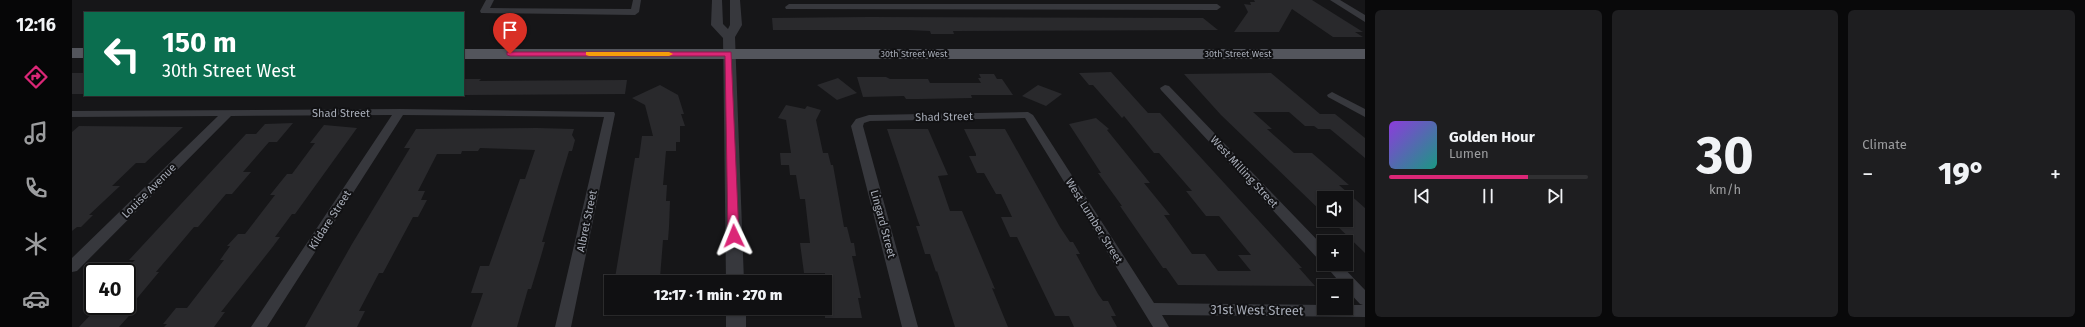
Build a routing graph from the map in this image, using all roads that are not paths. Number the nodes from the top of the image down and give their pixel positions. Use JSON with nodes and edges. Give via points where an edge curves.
{"nodes":[{"id":1,"x":490,"y":0,"type":"edge"},
{"id":2,"x":637,"y":0,"type":"edge"},
{"id":3,"x":717,"y":0,"type":"edge"},
{"id":4,"x":735,"y":0,"type":"edge"},
{"id":5,"x":1207,"y":0,"type":"edge"},
{"id":6,"x":1334,"y":0,"type":"edge"},
{"id":7,"x":1082,"y":3,"type":"edge"},
{"id":8,"x":956,"y":4,"type":"edge"},
{"id":9,"x":789,"y":7,"type":"dead end"},
{"id":10,"x":1350,"y":10,"type":"junction"},
{"id":11,"x":1365,"y":10,"type":"edge"},
{"id":12,"x":1365,"y":18,"type":"edge"},
{"id":13,"x":729,"y":37,"type":"junction"},
{"id":14,"x":72,"y":53,"type":"edge"},
{"id":15,"x":84,"y":53,"type":"edge"},
{"id":16,"x":464,"y":54,"type":"edge"},
{"id":17,"x":729,"y":54,"type":"junction"},
{"id":18,"x":1365,"y":54,"type":"edge"},
{"id":19,"x":1165,"y":88,"type":"dead end"},
{"id":20,"x":1332,"y":95,"type":"dead end"},
{"id":21,"x":400,"y":112,"type":"junction"},
{"id":22,"x":72,"y":114,"type":"edge"},
{"id":23,"x":226,"y":114,"type":"junction"},
{"id":24,"x":610,"y":114,"type":"joint"},
{"id":25,"x":1365,"y":114,"type":"edge"},
{"id":26,"x":1028,"y":115,"type":"joint"},
{"id":27,"x":860,"y":121,"type":"joint"},
{"id":28,"x":1317,"y":249,"type":"edge"},
{"id":29,"x":72,"y":267,"type":"edge"},
{"id":30,"x":1338,"y":271,"type":"edge"},
{"id":31,"x":735,"y":275,"type":"edge"},
{"id":32,"x":1365,"y":300,"type":"edge"},
{"id":33,"x":1150,"y":309,"type":"junction"},
{"id":34,"x":1365,"y":311,"type":"edge"},
{"id":35,"x":736,"y":315,"type":"edge"},
{"id":36,"x":259,"y":327,"type":"edge"},
{"id":37,"x":563,"y":327,"type":"edge"},
{"id":38,"x":736,"y":327,"type":"edge"},
{"id":39,"x":910,"y":327,"type":"edge"},
{"id":40,"x":1161,"y":327,"type":"edge"}],
"edges":[{"from":1,"to":2,"type":"street","via":[[484,11],[635,12]]},
{"from":3,"to":13,"type":"street","via":[[717,26]]},
{"from":4,"to":13,"type":"street","via":[[736,25]]},
{"from":5,"to":7,"type":"street","via":[[1217,7]]},
{"from":6,"to":10,"type":"street"},
{"from":7,"to":8,"type":"street"},
{"from":8,"to":9,"type":"street"},
{"from":10,"to":11,"type":"street"},
{"from":10,"to":12,"type":"street"},
{"from":13,"to":17,"type":"street"},
{"from":14,"to":15,"type":"main road"},
{"from":16,"to":17,"type":"main road","name":"30th Street West"},
{"from":17,"to":18,"type":"main road","name":"30th Street West"},
{"from":17,"to":31,"type":"street"},
{"from":19,"to":28,"type":"street","name":"West Milling Street"},
{"from":20,"to":25,"type":"street"},
{"from":21,"to":23,"type":"street","name":"Shad Street"},
{"from":21,"to":24,"type":"street","name":"Shad Street"},
{"from":21,"to":36,"type":"street","name":"Kildare Street"},
{"from":22,"to":23,"type":"street","name":"Shad Street"},
{"from":23,"to":29,"type":"street","name":"Louise Avenue"},
{"from":24,"to":37,"type":"street","name":"Albret Street"},
{"from":26,"to":27,"type":"street","name":"Shad Street","via":[[869,118]]},
{"from":26,"to":33,"type":"street","name":"West Lumber Street"},
{"from":27,"to":39,"type":"street","name":"Lingard Street","via":[[858,126]]},
{"from":30,"to":32,"type":"street"},
{"from":33,"to":34,"type":"street","name":"31st West Street"},
{"from":33,"to":40,"type":"street","name":"West Lumber Street"},
{"from":35,"to":38,"type":"street"}]}
